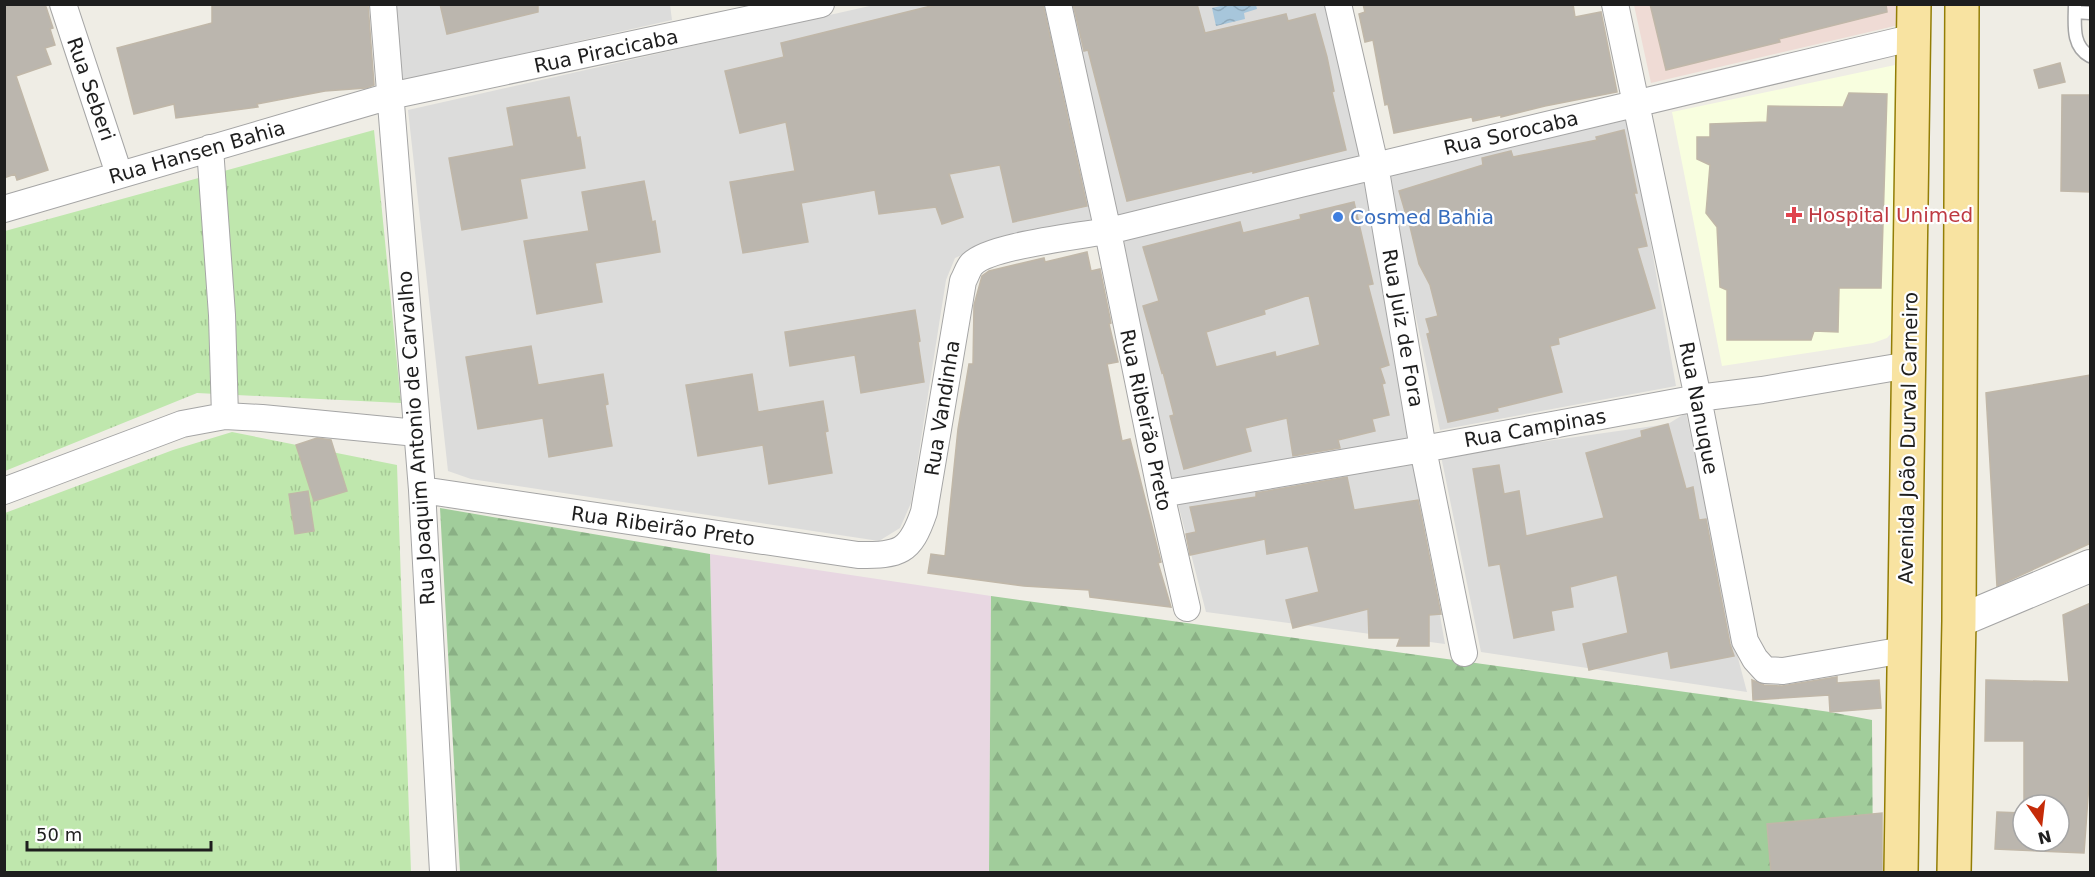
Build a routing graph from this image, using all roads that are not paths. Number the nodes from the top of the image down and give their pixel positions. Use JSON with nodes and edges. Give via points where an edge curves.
{"nodes":[{"id":1,"x":63,"y":4,"type":"edge"},
{"id":2,"x":383,"y":4,"type":"edge"},
{"id":3,"x":820,"y":4,"type":"edge"},
{"id":4,"x":1058,"y":4,"type":"edge"},
{"id":5,"x":1338,"y":4,"type":"edge"},
{"id":6,"x":1615,"y":4,"type":"edge"},
{"id":7,"x":1914,"y":4,"type":"edge"},
{"id":8,"x":1962,"y":4,"type":"edge"},
{"id":9,"x":2075,"y":8,"type":"edge"},
{"id":10,"x":2091,"y":13,"type":"edge"},
{"id":11,"x":1915,"y":37,"type":"junction"},
{"id":12,"x":2091,"y":56,"type":"edge"},
{"id":13,"x":390,"y":96,"type":"junction"},
{"id":14,"x":1636,"y":104,"type":"junction"},
{"id":15,"x":210,"y":148,"type":"junction"},
{"id":16,"x":1375,"y":165,"type":"junction"},
{"id":17,"x":119,"y":174,"type":"junction"},
{"id":18,"x":4,"y":208,"type":"edge"},
{"id":19,"x":1108,"y":232,"type":"junction"},
{"id":20,"x":1909,"y":365,"type":"junction"},
{"id":21,"x":1698,"y":398,"type":"junction"},
{"id":22,"x":225,"y":416,"type":"junction"},
{"id":23,"x":417,"y":433,"type":"junction"},
{"id":24,"x":1423,"y":448,"type":"junction"},
{"id":25,"x":422,"y":490,"type":"junction"},
{"id":26,"x":4,"y":491,"type":"edge"},
{"id":27,"x":1161,"y":494,"type":"junction"},
{"id":28,"x":904,"y":549,"type":"joint"},
{"id":29,"x":2091,"y":566,"type":"edge"},
{"id":30,"x":1187,"y":608,"type":"dead end"},
{"id":31,"x":1959,"y":621,"type":"junction"},
{"id":32,"x":1904,"y":650,"type":"junction"},
{"id":33,"x":1464,"y":653,"type":"dead end"},
{"id":34,"x":443,"y":873,"type":"edge"},
{"id":35,"x":1901,"y":873,"type":"edge"},
{"id":36,"x":1954,"y":873,"type":"edge"}],
"edges":[{"from":1,"to":17,"type":"street","name":"Rua Seberi"},
{"from":2,"to":13,"type":"street","name":"Rua Joaquim Antonio de Carvalho"},
{"from":3,"to":13,"type":"street","name":"Rua Piracicaba"},
{"from":4,"to":19,"type":"street","name":"Rua Ribeirão Preto"},
{"from":5,"to":16,"type":"street","name":"Rua Juiz de Fora"},
{"from":6,"to":14,"type":"street","name":"Rua Nanuque"},
{"from":7,"to":11,"type":"main road","name":"Avenida João Durval Carneiro"},
{"from":8,"to":31,"type":"main road"},
{"from":9,"to":10,"type":"lane"},
{"from":9,"to":12,"type":"lane","via":[[2078,44]]},
{"from":11,"to":14,"type":"street","name":"Rua Sorocaba"},
{"from":11,"to":20,"type":"main road","name":"Avenida João Durval Carneiro"},
{"from":13,"to":15,"type":"street","name":"Rua Hansen Bahia"},
{"from":13,"to":23,"type":"street","name":"Rua Joaquim Antonio de Carvalho"},
{"from":14,"to":16,"type":"street","name":"Rua Sorocaba"},
{"from":14,"to":21,"type":"street","name":"Rua Nanuque"},
{"from":15,"to":17,"type":"street","name":"Rua Hansen Bahia"},
{"from":15,"to":22,"type":"street"},
{"from":16,"to":19,"type":"street","name":"Rua Sorocaba"},
{"from":16,"to":24,"type":"street","name":"Rua Juiz de Fora"},
{"from":17,"to":18,"type":"street","name":"Rua Hansen Bahia"},
{"from":19,"to":27,"type":"street","name":"Rua Ribeirão Preto"},
{"from":19,"to":28,"type":"street","name":"Rua Vandinha","via":[[1005,249],[986,254],[971,264],[958,301],[924,512]]},
{"from":20,"to":21,"type":"street","name":"Rua Campinas"},
{"from":20,"to":32,"type":"main road","name":"Avenida João Durval Carneiro"},
{"from":21,"to":24,"type":"street","name":"Rua Campinas"},
{"from":21,"to":32,"type":"street","name":"Rua Nanuque","via":[[1745,640],[1755,659],[1765,670],[1783,671]]},
{"from":22,"to":23,"type":"street"},
{"from":22,"to":26,"type":"street","via":[[182,424]]},
{"from":23,"to":25,"type":"street","name":"Rua Joaquim Antonio de Carvalho"},
{"from":24,"to":27,"type":"street","name":"Rua Campinas"},
{"from":24,"to":33,"type":"street","name":"Rua Juiz de Fora"},
{"from":25,"to":28,"type":"street","name":"Rua Ribeirão Preto","via":[[858,555],[886,555]]},
{"from":25,"to":34,"type":"street","name":"Rua Joaquim Antonio de Carvalho"},
{"from":27,"to":30,"type":"street","name":"Rua Ribeirão Preto"},
{"from":29,"to":31,"type":"street"},
{"from":31,"to":36,"type":"main road"},
{"from":32,"to":35,"type":"main road","name":"Avenida João Durval Carneiro"}]}
